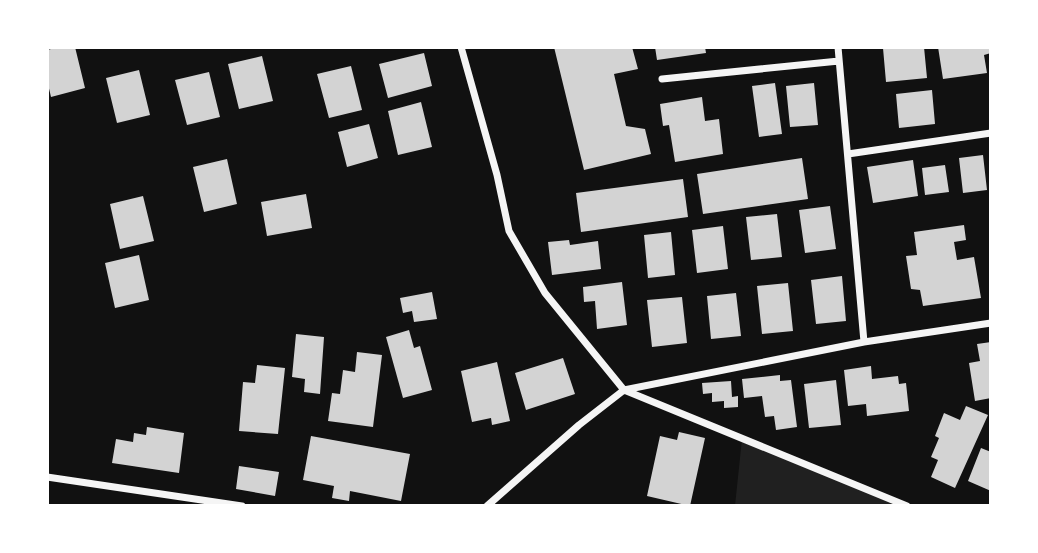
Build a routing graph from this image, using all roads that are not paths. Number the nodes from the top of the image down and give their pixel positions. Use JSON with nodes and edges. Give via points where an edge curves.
{"nodes":[{"id":1,"x":461,"y":47,"type":"edge"},
{"id":2,"x":838,"y":47,"type":"edge"},
{"id":3,"x":839,"y":61,"type":"junction"},
{"id":4,"x":662,"y":79,"type":"dead end"},
{"id":5,"x":991,"y":133,"type":"edge"},
{"id":6,"x":848,"y":154,"type":"junction"},
{"id":7,"x":991,"y":323,"type":"edge"},
{"id":8,"x":864,"y":342,"type":"junction"},
{"id":9,"x":624,"y":390,"type":"junction"},
{"id":10,"x":47,"y":477,"type":"edge"},
{"id":11,"x":242,"y":506,"type":"edge"},
{"id":12,"x":487,"y":506,"type":"edge"},
{"id":13,"x":907,"y":506,"type":"edge"}],
"edges":[{"from":1,"to":9,"type":"street","via":[[509,231],[544,293]]},
{"from":2,"to":3,"type":"street"},
{"from":3,"to":4,"type":"street"},
{"from":3,"to":6,"type":"street"},
{"from":5,"to":6,"type":"street"},
{"from":6,"to":8,"type":"street"},
{"from":7,"to":8,"type":"street"},
{"from":8,"to":9,"type":"street"},
{"from":9,"to":12,"type":"street"},
{"from":9,"to":13,"type":"street"},
{"from":10,"to":11,"type":"street"}]}
